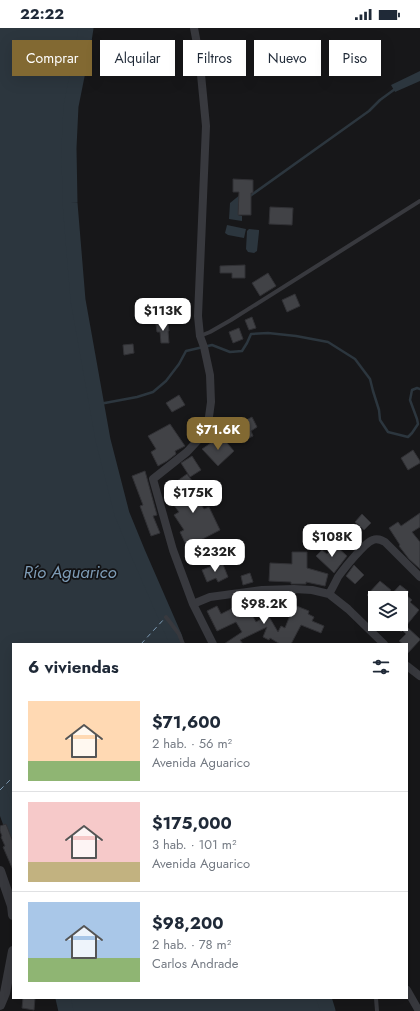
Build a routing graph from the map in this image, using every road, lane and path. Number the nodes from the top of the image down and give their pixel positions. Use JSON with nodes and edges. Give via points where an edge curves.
{"nodes":[{"id":1,"x":194,"y":28,"type":"edge"},
{"id":2,"x":420,"y":201,"type":"edge"},
{"id":3,"x":200,"y":336,"type":"junction"},
{"id":4,"x":420,"y":577,"type":"edge"},
{"id":5,"x":329,"y":594,"type":"junction"},
{"id":6,"x":193,"y":604,"type":"junction"},
{"id":7,"x":166,"y":618,"type":"dead end"},
{"id":8,"x":183,"y":643,"type":"edge"},
{"id":9,"x":212,"y":643,"type":"edge"},
{"id":10,"x":383,"y":643,"type":"edge"},
{"id":11,"x":408,"y":667,"type":"edge"},
{"id":12,"x":420,"y":676,"type":"edge"},
{"id":13,"x":0,"y":871,"type":"edge"},
{"id":14,"x":12,"y":906,"type":"edge"},
{"id":15,"x":12,"y":956,"type":"edge"},
{"id":16,"x":408,"y":992,"type":"edge"},
{"id":17,"x":376,"y":999,"type":"edge"},
{"id":18,"x":0,"y":1005,"type":"edge"},
{"id":19,"x":377,"y":1011,"type":"edge"},
{"id":20,"x":419,"y":1011,"type":"edge"}],
"edges":[{"from":1,"to":3,"type":"street","via":[[206,126],[198,316]]},
{"from":2,"to":3,"type":"lane","via":[[231,320]]},
{"from":3,"to":6,"type":"street","via":[[210,376],[211,402],[208,424],[200,439],[153,479],[173,550]]},
{"from":4,"to":5,"type":"street","via":[[385,542],[374,539],[348,564]]},
{"from":5,"to":6,"type":"street","via":[[312,590],[262,590],[210,597]]},
{"from":5,"to":10,"type":"street"},
{"from":6,"to":9,"type":"street"},
{"from":7,"to":8,"type":"lane"},
{"from":11,"to":12,"type":"street"},
{"from":13,"to":14,"type":"street"},
{"from":15,"to":18,"type":"street"},
{"from":16,"to":20,"type":"street"},
{"from":17,"to":19,"type":"lane"}]}
